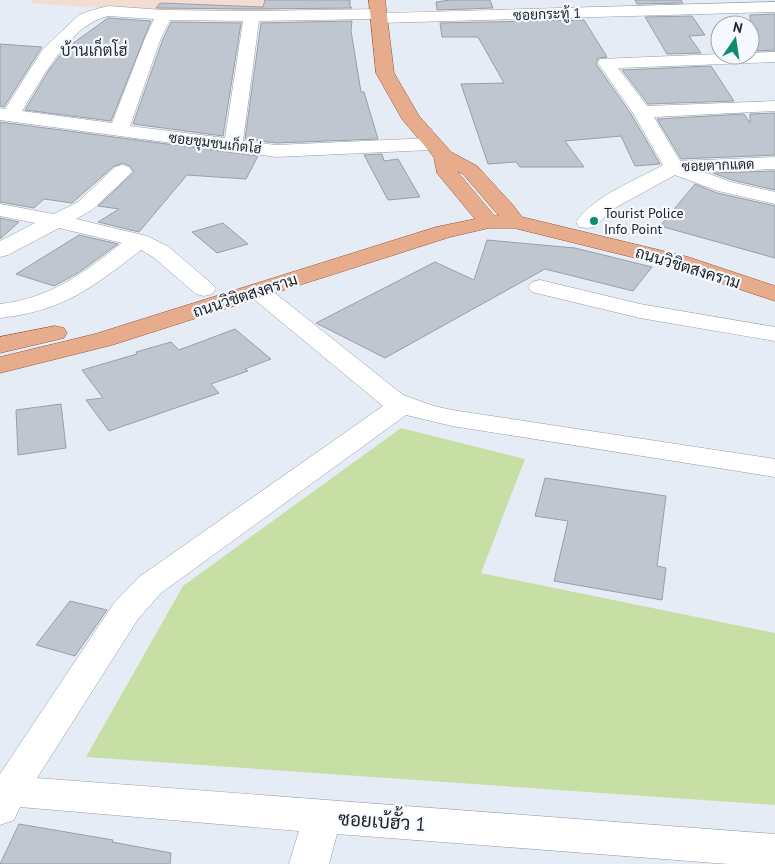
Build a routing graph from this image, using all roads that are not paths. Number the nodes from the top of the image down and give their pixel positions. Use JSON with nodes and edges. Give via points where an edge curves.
{"nodes":[{"id":1,"x":714,"y":4,"type":"edge"},
{"id":2,"x":775,"y":7,"type":"edge"},
{"id":3,"x":379,"y":11,"type":"edge"},
{"id":4,"x":164,"y":15,"type":"junction"},
{"id":5,"x":252,"y":16,"type":"junction"},
{"id":6,"x":775,"y":57,"type":"edge"},
{"id":7,"x":775,"y":106,"type":"edge"},
{"id":8,"x":642,"y":112,"type":"junction"},
{"id":9,"x":5,"y":115,"type":"edge"},
{"id":10,"x":119,"y":131,"type":"junction"},
{"id":11,"x":233,"y":146,"type":"junction"},
{"id":12,"x":438,"y":150,"type":"junction"},
{"id":13,"x":775,"y":163,"type":"edge"},
{"id":14,"x":674,"y":167,"type":"junction"},
{"id":15,"x":122,"y":170,"type":"dead end"},
{"id":16,"x":775,"y":198,"type":"edge"},
{"id":17,"x":0,"y":210,"type":"edge"},
{"id":18,"x":496,"y":215,"type":"junction"},
{"id":19,"x":58,"y":221,"type":"junction"},
{"id":20,"x":587,"y":222,"type":"junction"},
{"id":21,"x":139,"y":241,"type":"junction"},
{"id":22,"x":0,"y":250,"type":"edge"},
{"id":23,"x":775,"y":275,"type":"edge"},
{"id":24,"x":540,"y":287,"type":"dead end"},
{"id":25,"x":204,"y":289,"type":"junction"},
{"id":26,"x":258,"y":291,"type":"junction"},
{"id":27,"x":775,"y":294,"type":"edge"},
{"id":28,"x":0,"y":311,"type":"edge"},
{"id":29,"x":775,"y":334,"type":"edge"},
{"id":30,"x":0,"y":346,"type":"edge"},
{"id":31,"x":0,"y":365,"type":"edge"},
{"id":32,"x":402,"y":405,"type":"junction"},
{"id":33,"x":775,"y":468,"type":"edge"},
{"id":34,"x":5,"y":800,"type":"edge"},
{"id":35,"x":323,"y":817,"type":"junction"},
{"id":36,"x":775,"y":851,"type":"edge"},
{"id":37,"x":309,"y":864,"type":"edge"}],
"edges":[{"from":1,"to":2,"type":"street","name":"ซอยกระทู้ 1"},
{"from":1,"to":3,"type":"street","name":"ซอยกระทู้ 1"},
{"from":3,"to":5,"type":"street","name":"ซอยกระทู้ 1"},
{"from":3,"to":12,"type":"main road","via":[[386,73],[411,119]]},
{"from":4,"to":5,"type":"street","name":"ซอยกระทู้ 1"},
{"from":4,"to":9,"type":"street","name":"ซอยกระทู้ 1","via":[[108,11],[85,18],[49,53]]},
{"from":4,"to":10,"type":"street"},
{"from":5,"to":11,"type":"street"},
{"from":6,"to":8,"type":"street","via":[[606,63]]},
{"from":7,"to":8,"type":"street"},
{"from":8,"to":14,"type":"street"},
{"from":9,"to":10,"type":"street","name":"ซอยชุมชนเก็ตโฮ่"},
{"from":10,"to":11,"type":"street","name":"ซอยชุมชนเก็ตโฮ่"},
{"from":11,"to":12,"type":"street","name":"ซอยชุมชนเก็ตโฮ่","via":[[276,151]]},
{"from":12,"to":18,"type":"main road","via":[[447,173]]},
{"from":12,"to":18,"type":"main road","via":[[470,170]]},
{"from":13,"to":14,"type":"street","name":"ซอยตากแดด"},
{"from":14,"to":16,"type":"street","via":[[724,187]]},
{"from":14,"to":20,"type":"street","name":"ซอยตากแดด","via":[[606,205]]},
{"from":15,"to":19,"type":"street","via":[[85,206]]},
{"from":17,"to":19,"type":"street"},
{"from":18,"to":20,"type":"main road","name":"ถนนวิชิตสงคราม","via":[[544,213]]},
{"from":18,"to":25,"type":"main road","name":"ถนนวิชิตสงคราม","via":[[425,221]]},
{"from":18,"to":26,"type":"main road","name":"ถนนวิชิตสงคราม"},
{"from":18,"to":27,"type":"main road","name":"ถนนวิชิตสงคราม","via":[[680,262]]},
{"from":19,"to":21,"type":"street"},
{"from":19,"to":22,"type":"street"},
{"from":20,"to":23,"type":"main road","name":"ถนนวิชิตสงคราม","via":[[687,246]]},
{"from":21,"to":25,"type":"street","via":[[162,252]]},
{"from":21,"to":28,"type":"street","via":[[51,300]]},
{"from":24,"to":29,"type":"street","via":[[640,311]]},
{"from":25,"to":30,"type":"main road","name":"ถนนวิชิตสงคราม","via":[[94,324]]},
{"from":26,"to":31,"type":"main road","name":"ถนนวิชิตสงคราม","via":[[102,340]]},
{"from":26,"to":32,"type":"street"},
{"from":32,"to":33,"type":"street","via":[[427,414]]},
{"from":32,"to":34,"type":"street","via":[[150,585],[126,611]]},
{"from":34,"to":35,"type":"street","name":"ซอยเบ้ฮั้ว 1"},
{"from":35,"to":36,"type":"street","name":"ซอยเบ้ฮั้ว 1"},
{"from":35,"to":37,"type":"street"}]}
